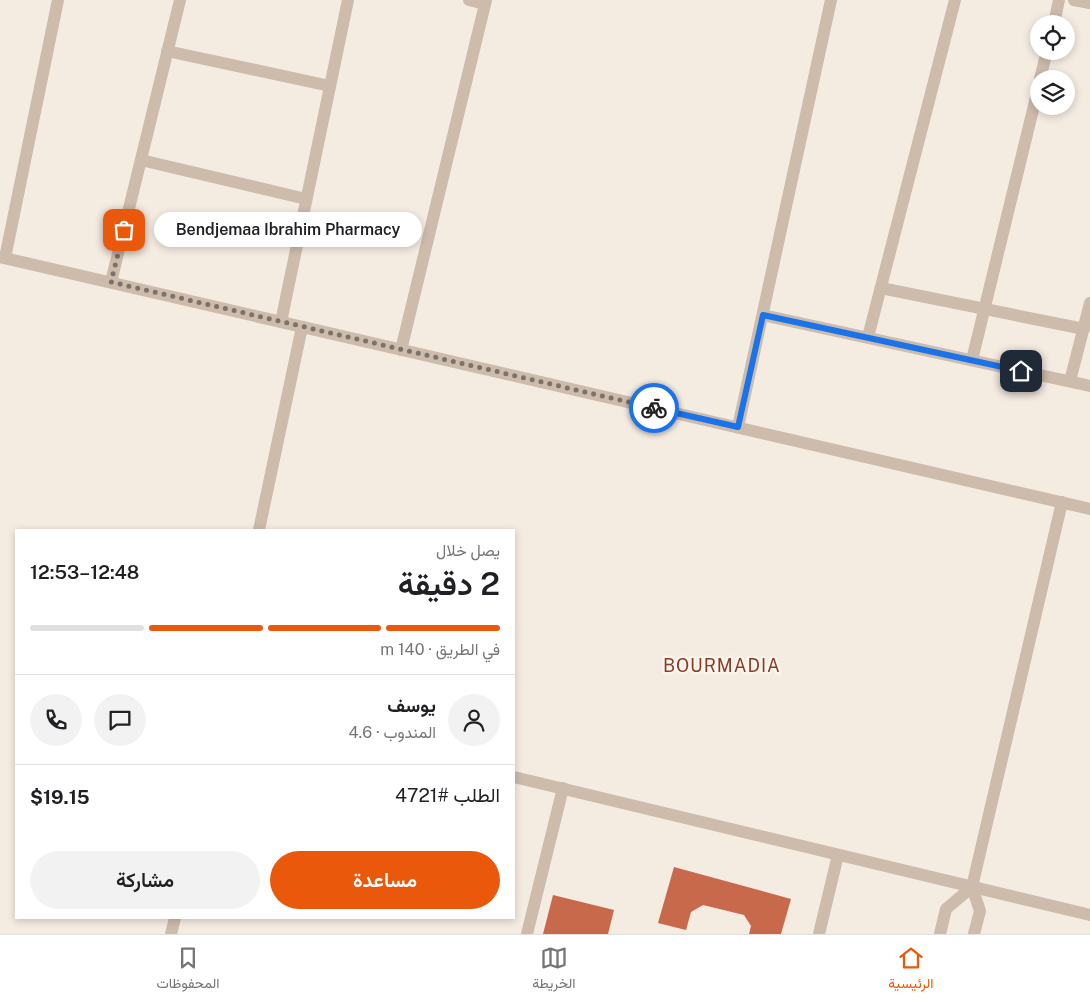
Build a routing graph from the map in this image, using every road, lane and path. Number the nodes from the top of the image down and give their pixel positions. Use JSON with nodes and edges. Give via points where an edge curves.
{"nodes":[{"id":1,"x":58,"y":0,"type":"edge"},
{"id":2,"x":180,"y":0,"type":"edge"},
{"id":3,"x":348,"y":0,"type":"edge"},
{"id":4,"x":469,"y":0,"type":"edge"},
{"id":5,"x":831,"y":0,"type":"edge"},
{"id":6,"x":956,"y":0,"type":"edge"},
{"id":7,"x":1059,"y":0,"type":"edge"},
{"id":8,"x":1074,"y":0,"type":"edge"},
{"id":9,"x":485,"y":2,"type":"edge"},
{"id":10,"x":1090,"y":3,"type":"edge"},
{"id":11,"x":1056,"y":15,"type":"edge"},
{"id":12,"x":167,"y":51,"type":"junction"},
{"id":13,"x":330,"y":86,"type":"junction"},
{"id":14,"x":1032,"y":115,"type":"edge"},
{"id":15,"x":141,"y":160,"type":"junction"},
{"id":16,"x":306,"y":199,"type":"junction"},
{"id":17,"x":2,"y":257,"type":"edge"},
{"id":18,"x":111,"y":282,"type":"junction"},
{"id":19,"x":881,"y":288,"type":"junction"},
{"id":20,"x":1090,"y":303,"type":"edge"},
{"id":21,"x":985,"y":309,"type":"junction"},
{"id":22,"x":763,"y":315,"type":"junction"},
{"id":23,"x":281,"y":322,"type":"junction"},
{"id":24,"x":302,"y":327,"type":"junction"},
{"id":25,"x":1084,"y":329,"type":"junction"},
{"id":26,"x":868,"y":338,"type":"junction"},
{"id":27,"x":401,"y":350,"type":"junction"},
{"id":28,"x":972,"y":360,"type":"junction"},
{"id":29,"x":1070,"y":382,"type":"junction"},
{"id":30,"x":1090,"y":386,"type":"edge"},
{"id":31,"x":738,"y":427,"type":"junction"},
{"id":32,"x":1062,"y":502,"type":"junction"},
{"id":33,"x":1090,"y":509,"type":"edge"},
{"id":34,"x":259,"y":529,"type":"edge"},
{"id":35,"x":515,"y":776,"type":"edge"},
{"id":36,"x":563,"y":788,"type":"junction"},
{"id":37,"x":838,"y":855,"type":"junction"},
{"id":38,"x":972,"y":887,"type":"junction"},
{"id":39,"x":1090,"y":916,"type":"edge"},
{"id":40,"x":175,"y":919,"type":"edge"},
{"id":41,"x":171,"y":934,"type":"edge"},
{"id":42,"x":527,"y":934,"type":"edge"},
{"id":43,"x":818,"y":934,"type":"edge"},
{"id":44,"x":940,"y":934,"type":"edge"},
{"id":45,"x":974,"y":934,"type":"edge"}],
"edges":[{"from":1,"to":17,"type":"street"},
{"from":2,"to":12,"type":"street"},
{"from":3,"to":13,"type":"street"},
{"from":4,"to":9,"type":"street"},
{"from":5,"to":22,"type":"street"},
{"from":6,"to":19,"type":"street"},
{"from":7,"to":11,"type":"street"},
{"from":8,"to":10,"type":"street"},
{"from":9,"to":27,"type":"street"},
{"from":12,"to":13,"type":"street"},
{"from":12,"to":15,"type":"street"},
{"from":13,"to":16,"type":"street"},
{"from":14,"to":21,"type":"street"},
{"from":15,"to":16,"type":"street"},
{"from":15,"to":18,"type":"street"},
{"from":16,"to":23,"type":"street"},
{"from":17,"to":18,"type":"street"},
{"from":18,"to":23,"type":"street"},
{"from":19,"to":21,"type":"street"},
{"from":19,"to":26,"type":"street"},
{"from":20,"to":25,"type":"street"},
{"from":21,"to":25,"type":"street"},
{"from":21,"to":28,"type":"street"},
{"from":22,"to":26,"type":"street"},
{"from":22,"to":31,"type":"street"},
{"from":23,"to":24,"type":"street"},
{"from":24,"to":27,"type":"street"},
{"from":24,"to":34,"type":"street"},
{"from":25,"to":29,"type":"street"},
{"from":26,"to":28,"type":"street"},
{"from":27,"to":31,"type":"street"},
{"from":28,"to":29,"type":"street"},
{"from":29,"to":30,"type":"street"},
{"from":31,"to":32,"type":"street"},
{"from":32,"to":33,"type":"street"},
{"from":32,"to":38,"type":"street"},
{"from":35,"to":36,"type":"street"},
{"from":36,"to":37,"type":"street"},
{"from":36,"to":42,"type":"street"},
{"from":37,"to":38,"type":"street"},
{"from":37,"to":43,"type":"street"},
{"from":38,"to":39,"type":"street"},
{"from":38,"to":44,"type":"street","via":[[946,909]]},
{"from":38,"to":45,"type":"street","via":[[980,911]]},
{"from":40,"to":41,"type":"street"}]}
